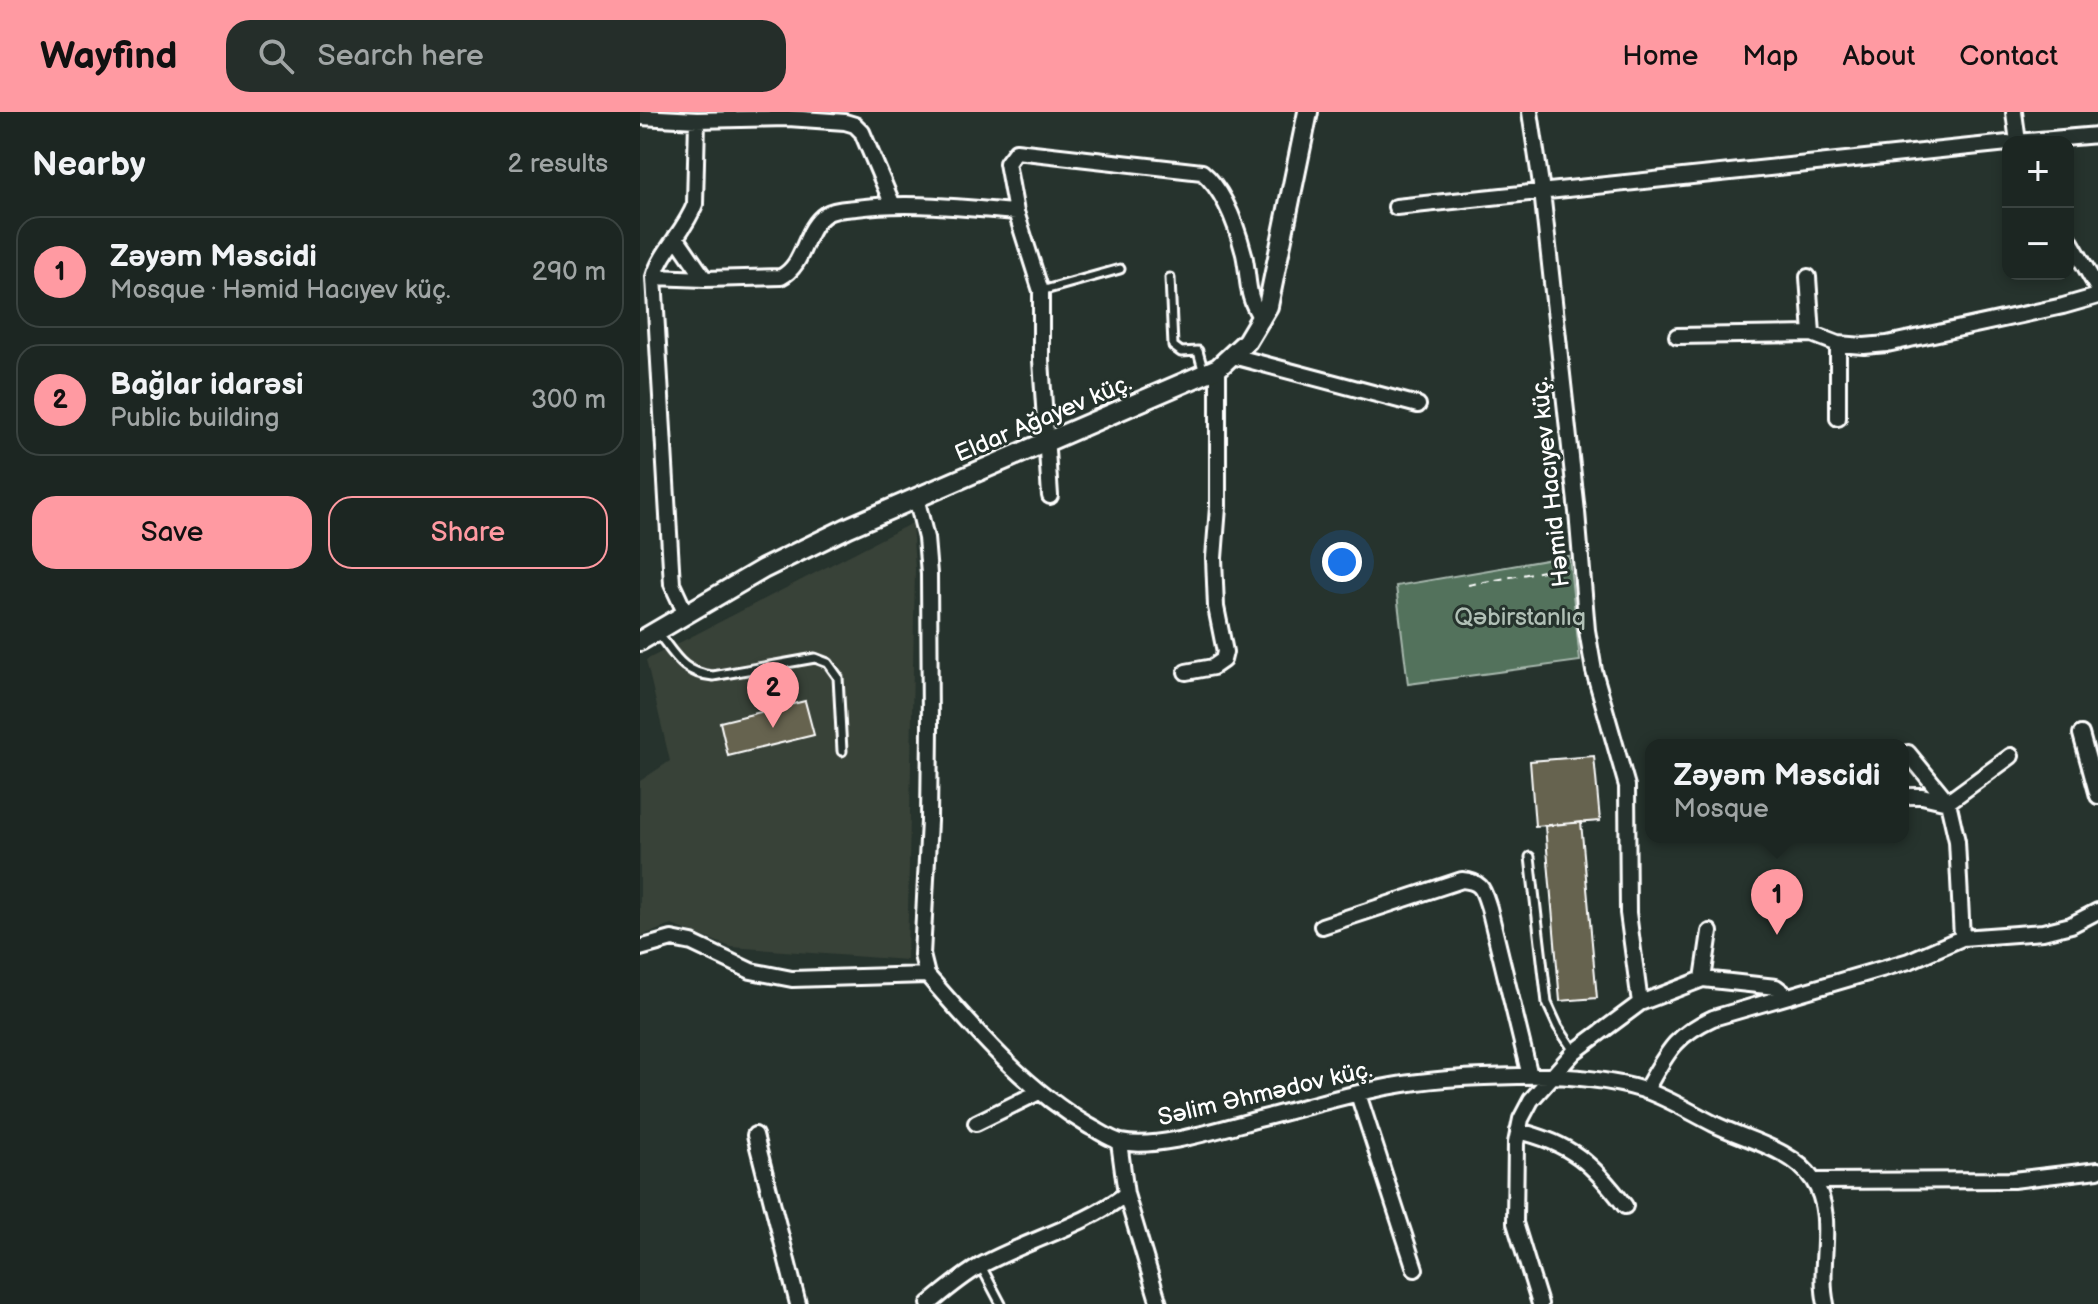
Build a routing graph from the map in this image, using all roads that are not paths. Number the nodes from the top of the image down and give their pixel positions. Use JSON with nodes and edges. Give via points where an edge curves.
{"nodes":[{"id":1,"x":1308,"y":112,"type":"edge"},
{"id":2,"x":1530,"y":112,"type":"edge"},
{"id":3,"x":2014,"y":112,"type":"edge"},
{"id":4,"x":640,"y":117,"type":"edge"},
{"id":5,"x":697,"y":120,"type":"junction"},
{"id":6,"x":2098,"y":135,"type":"edge"},
{"id":7,"x":2016,"y":136,"type":"edge"},
{"id":8,"x":2074,"y":137,"type":"edge"},
{"id":9,"x":2002,"y":144,"type":"edge"},
{"id":10,"x":1542,"y":191,"type":"junction"},
{"id":11,"x":892,"y":203,"type":"junction"},
{"id":12,"x":1396,"y":207,"type":"dead end"},
{"id":13,"x":1016,"y":212,"type":"junction"},
{"id":14,"x":676,"y":237,"type":"junction"},
{"id":15,"x":2074,"y":247,"type":"edge"},
{"id":16,"x":1120,"y":269,"type":"dead end"},
{"id":17,"x":654,"y":277,"type":"junction"},
{"id":18,"x":1808,"y":277,"type":"dead end"},
{"id":19,"x":1170,"y":278,"type":"dead end"},
{"id":20,"x":705,"y":279,"type":"junction"},
{"id":21,"x":2098,"y":289,"type":"edge"},
{"id":22,"x":1041,"y":291,"type":"junction"},
{"id":23,"x":2098,"y":296,"type":"edge"},
{"id":24,"x":1262,"y":320,"type":"junction"},
{"id":25,"x":1812,"y":334,"type":"junction"},
{"id":26,"x":1677,"y":336,"type":"dead end"},
{"id":27,"x":1838,"y":344,"type":"junction"},
{"id":28,"x":1219,"y":366,"type":"junction"},
{"id":29,"x":1418,"y":405,"type":"dead end"},
{"id":30,"x":1838,"y":418,"type":"dead end"},
{"id":31,"x":1048,"y":442,"type":"junction"},
{"id":32,"x":1050,"y":496,"type":"dead end"},
{"id":33,"x":916,"y":497,"type":"junction"},
{"id":34,"x":685,"y":612,"type":"junction"},
{"id":35,"x":648,"y":635,"type":"edge"},
{"id":36,"x":1186,"y":672,"type":"dead end"},
{"id":37,"x":2081,"y":734,"type":"dead end"},
{"id":38,"x":842,"y":751,"type":"dead end"},
{"id":39,"x":1909,"y":754,"type":"edge"},
{"id":40,"x":2011,"y":756,"type":"dead end"},
{"id":41,"x":1909,"y":796,"type":"edge"},
{"id":42,"x":2098,"y":796,"type":"edge"},
{"id":43,"x":1948,"y":802,"type":"junction"},
{"id":44,"x":1530,"y":857,"type":"dead end"},
{"id":45,"x":2098,"y":911,"type":"edge"},
{"id":46,"x":1322,"y":926,"type":"dead end"},
{"id":47,"x":1710,"y":932,"type":"dead end"},
{"id":48,"x":1962,"y":938,"type":"junction"},
{"id":49,"x":640,"y":948,"type":"edge"},
{"id":50,"x":927,"y":975,"type":"junction"},
{"id":51,"x":1703,"y":979,"type":"junction"},
{"id":52,"x":1788,"y":996,"type":"junction"},
{"id":53,"x":1640,"y":1003,"type":"junction"},
{"id":54,"x":1574,"y":1052,"type":"junction"},
{"id":55,"x":1554,"y":1075,"type":"junction"},
{"id":56,"x":1530,"y":1076,"type":"junction"},
{"id":57,"x":1645,"y":1091,"type":"junction"},
{"id":58,"x":1039,"y":1092,"type":"junction"},
{"id":59,"x":1358,"y":1094,"type":"junction"},
{"id":60,"x":976,"y":1123,"type":"dead end"},
{"id":61,"x":1518,"y":1131,"type":"junction"},
{"id":62,"x":755,"y":1135,"type":"dead end"},
{"id":63,"x":1119,"y":1142,"type":"junction"},
{"id":64,"x":2098,"y":1170,"type":"edge"},
{"id":65,"x":1815,"y":1181,"type":"junction"},
{"id":66,"x":1126,"y":1194,"type":"junction"},
{"id":67,"x":1625,"y":1206,"type":"dead end"},
{"id":68,"x":981,"y":1266,"type":"junction"},
{"id":69,"x":1415,"y":1269,"type":"dead end"},
{"id":70,"x":798,"y":1304,"type":"edge"},
{"id":71,"x":929,"y":1304,"type":"edge"},
{"id":72,"x":1001,"y":1304,"type":"edge"},
{"id":73,"x":1159,"y":1304,"type":"edge"},
{"id":74,"x":1540,"y":1304,"type":"edge"},
{"id":75,"x":1826,"y":1304,"type":"edge"}],
"edges":[{"from":1,"to":24,"type":"main road","name":"Eldar Ağayev küç."},
{"from":2,"to":10,"type":"street","name":"Həmid Hacıyev küç."},
{"from":3,"to":7,"type":"street"},
{"from":4,"to":5,"type":"street"},
{"from":5,"to":11,"type":"street","via":[[788,118],[855,125]]},
{"from":5,"to":14,"type":"street","via":[[695,204]]},
{"from":6,"to":8,"type":"street"},
{"from":9,"to":10,"type":"street"},
{"from":10,"to":12,"type":"street"},
{"from":10,"to":53,"type":"street","name":"Həmid Hacıyev küç.","via":[[1587,630],[1627,786],[1628,913]]},
{"from":11,"to":13,"type":"street"},
{"from":11,"to":20,"type":"street","via":[[829,212],[813,229],[798,262],[781,277]]},
{"from":13,"to":22,"type":"street"},
{"from":13,"to":24,"type":"street","via":[[1007,163],[1016,151],[1202,172],[1233,220],[1251,304]]},
{"from":14,"to":17,"type":"street"},
{"from":14,"to":20,"type":"street"},
{"from":15,"to":21,"type":"street"},
{"from":16,"to":22,"type":"lane"},
{"from":17,"to":20,"type":"street"},
{"from":17,"to":34,"type":"street","via":[[672,584]]},
{"from":18,"to":25,"type":"street"},
{"from":19,"to":28,"type":"lane","via":[[1173,346],[1181,352],[1198,351]]},
{"from":22,"to":31,"type":"street"},
{"from":23,"to":27,"type":"street","via":[[1887,344]]},
{"from":24,"to":28,"type":"main road","name":"Eldar Ağayev küç."},
{"from":25,"to":26,"type":"street"},
{"from":25,"to":27,"type":"street"},
{"from":27,"to":30,"type":"street"},
{"from":28,"to":29,"type":"street"},
{"from":28,"to":31,"type":"main road","name":"Eldar Ağayev küç."},
{"from":28,"to":36,"type":"street","via":[[1214,558],[1225,652],[1213,667]]},
{"from":31,"to":32,"type":"street"},
{"from":31,"to":33,"type":"main road","name":"Eldar Ağayev küç."},
{"from":33,"to":34,"type":"main road","name":"Eldar Ağayev küç."},
{"from":33,"to":50,"type":"street","via":[[929,574],[929,806],[922,929]]},
{"from":34,"to":35,"type":"main road","name":"Eldar Ağayev küç."},
{"from":35,"to":38,"type":"lane","via":[[697,674],[713,676],[815,658],[828,663],[838,677]]},
{"from":37,"to":42,"type":"street"},
{"from":39,"to":43,"type":"street"},
{"from":40,"to":43,"type":"street"},
{"from":41,"to":43,"type":"street"},
{"from":43,"to":48,"type":"street","via":[[1957,841]]},
{"from":44,"to":54,"type":"lane","via":[[1547,1003]]},
{"from":45,"to":48,"type":"street","via":[[2043,932]]},
{"from":46,"to":56,"type":"street","via":[[1462,880],[1474,881],[1489,908]]},
{"from":47,"to":51,"type":"street"},
{"from":48,"to":52,"type":"street","via":[[1909,961]]},
{"from":49,"to":50,"type":"street","via":[[672,939],[692,943],[751,971],[792,979]]},
{"from":50,"to":58,"type":"street"},
{"from":51,"to":52,"type":"street","via":[[1776,987]]},
{"from":51,"to":53,"type":"street"},
{"from":52,"to":57,"type":"street","via":[[1687,1030]]},
{"from":53,"to":54,"type":"street"},
{"from":54,"to":55,"type":"street"},
{"from":55,"to":56,"type":"street","name":"Səlim Əhmədov küç."},
{"from":55,"to":57,"type":"street","name":"Səlim Əhmədov küç."},
{"from":55,"to":61,"type":"street","via":[[1531,1100]]},
{"from":56,"to":59,"type":"street","name":"Səlim Əhmədov küç.","via":[[1439,1079]]},
{"from":57,"to":65,"type":"street","name":"Səlim Əhmədov küç.","via":[[1772,1149]]},
{"from":58,"to":60,"type":"street"},
{"from":58,"to":63,"type":"street"},
{"from":59,"to":63,"type":"street","name":"Səlim Əhmədov küç.","via":[[1196,1135]]},
{"from":59,"to":69,"type":"street"},
{"from":61,"to":67,"type":"street","via":[[1575,1153],[1598,1171]]},
{"from":61,"to":74,"type":"street","via":[[1515,1223]]},
{"from":62,"to":70,"type":"street"},
{"from":63,"to":66,"type":"street"},
{"from":64,"to":65,"type":"street","via":[[2013,1180]]},
{"from":65,"to":75,"type":"street","via":[[1825,1215]]},
{"from":66,"to":68,"type":"street"},
{"from":66,"to":73,"type":"street"},
{"from":68,"to":71,"type":"street"},
{"from":68,"to":72,"type":"lane"}]}
